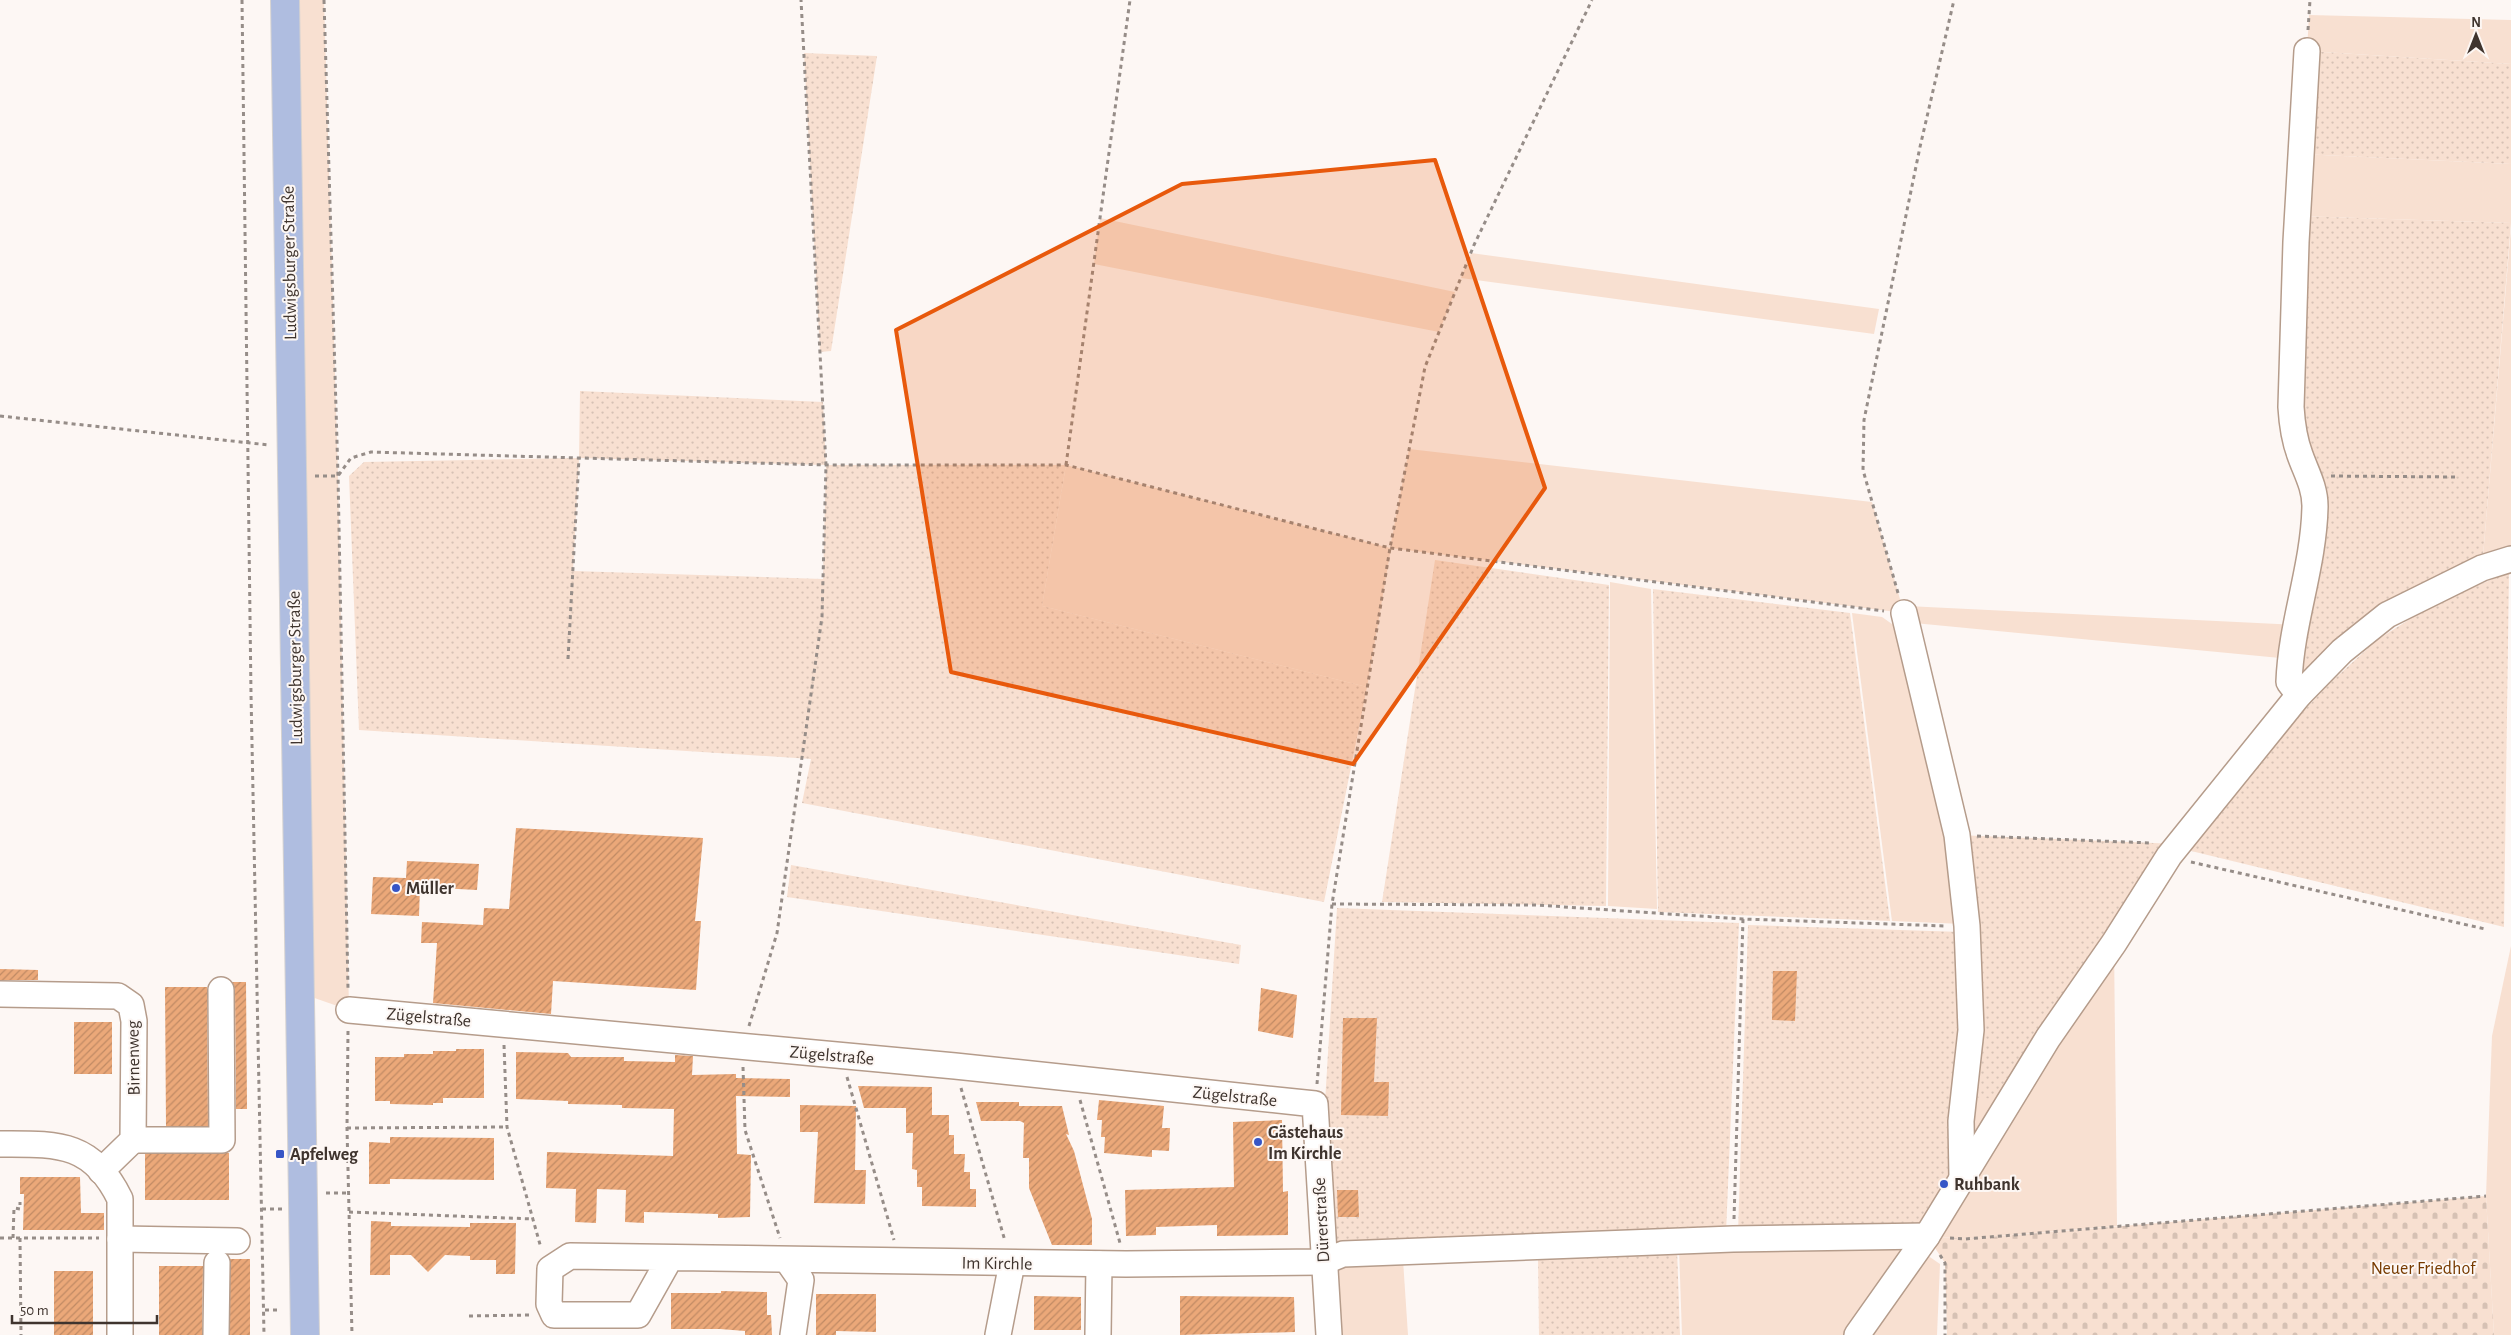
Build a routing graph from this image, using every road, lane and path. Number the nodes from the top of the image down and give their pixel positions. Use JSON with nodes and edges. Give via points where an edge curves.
{"nodes":[{"id":1,"x":242,"y":0,"type":"edge"},
{"id":2,"x":285,"y":0,"type":"edge"},
{"id":3,"x":324,"y":0,"type":"edge"},
{"id":4,"x":801,"y":0,"type":"edge"},
{"id":5,"x":1130,"y":0,"type":"edge"},
{"id":6,"x":1592,"y":0,"type":"edge"},
{"id":7,"x":1954,"y":0,"type":"edge"},
{"id":8,"x":2310,"y":0,"type":"edge"},
{"id":9,"x":2307,"y":51,"type":"joint"},
{"id":10,"x":0,"y":416,"type":"edge"},
{"id":11,"x":249,"y":444,"type":"junction"},
{"id":12,"x":292,"y":446,"type":"junction"},
{"id":13,"x":579,"y":458,"type":"junction"},
{"id":14,"x":826,"y":465,"type":"junction"},
{"id":15,"x":1066,"y":465,"type":"junction"},
{"id":16,"x":292,"y":476,"type":"junction"},
{"id":17,"x":338,"y":476,"type":"junction"},
{"id":18,"x":2456,"y":477,"type":"dead end"},
{"id":19,"x":2311,"y":482,"type":"junction"},
{"id":20,"x":1390,"y":548,"type":"junction"},
{"id":21,"x":2511,"y":559,"type":"edge"},
{"id":22,"x":1904,"y":613,"type":"junction"},
{"id":23,"x":568,"y":659,"type":"dead end"},
{"id":24,"x":2299,"y":695,"type":"junction"},
{"id":25,"x":1957,"y":836,"type":"junction"},
{"id":26,"x":2174,"y":850,"type":"junction"},
{"id":27,"x":1332,"y":904,"type":"junction"},
{"id":28,"x":1743,"y":919,"type":"junction"},
{"id":29,"x":1967,"y":926,"type":"junction"},
{"id":30,"x":2485,"y":929,"type":"dead end"},
{"id":31,"x":220,"y":990,"type":"dead end"},
{"id":32,"x":0,"y":994,"type":"edge"},
{"id":33,"x":349,"y":1010,"type":"junction"},
{"id":34,"x":503,"y":1024,"type":"junction"},
{"id":35,"x":743,"y":1047,"type":"junction"},
{"id":36,"x":841,"y":1055,"type":"junction"},
{"id":37,"x":955,"y":1066,"type":"junction"},
{"id":38,"x":1074,"y":1080,"type":"junction"},
{"id":39,"x":1315,"y":1104,"type":"junction"},
{"id":40,"x":507,"y":1126,"type":"junction"},
{"id":41,"x":347,"y":1128,"type":"junction"},
{"id":42,"x":133,"y":1140,"type":"junction"},
{"id":43,"x":0,"y":1144,"type":"edge"},
{"id":44,"x":101,"y":1171,"type":"junction"},
{"id":45,"x":1962,"y":1180,"type":"junction"},
{"id":46,"x":2486,"y":1196,"type":"dead end"},
{"id":47,"x":20,"y":1202,"type":"dead end"},
{"id":48,"x":349,"y":1212,"type":"junction"},
{"id":49,"x":534,"y":1219,"type":"junction"},
{"id":50,"x":1927,"y":1236,"type":"junction"},
{"id":51,"x":0,"y":1238,"type":"edge"},
{"id":52,"x":13,"y":1238,"type":"junction"},
{"id":53,"x":20,"y":1238,"type":"junction"},
{"id":54,"x":120,"y":1238,"type":"junction"},
{"id":55,"x":1733,"y":1239,"type":"junction"},
{"id":56,"x":237,"y":1241,"type":"dead end"},
{"id":57,"x":670,"y":1258,"type":"junction"},
{"id":58,"x":787,"y":1260,"type":"junction"},
{"id":59,"x":900,"y":1261,"type":"junction"},
{"id":60,"x":559,"y":1262,"type":"junction"},
{"id":61,"x":1323,"y":1262,"type":"junction"},
{"id":62,"x":217,"y":1263,"type":"dead end"},
{"id":63,"x":1012,"y":1263,"type":"junction"},
{"id":64,"x":1099,"y":1264,"type":"junction"},
{"id":65,"x":1126,"y":1264,"type":"junction"},
{"id":66,"x":554,"y":1315,"type":"junction"},
{"id":67,"x":469,"y":1316,"type":"dead end"},
{"id":68,"x":641,"y":1325,"type":"edge"},
{"id":69,"x":21,"y":1335,"type":"edge"},
{"id":70,"x":120,"y":1335,"type":"edge"},
{"id":71,"x":216,"y":1335,"type":"edge"},
{"id":72,"x":264,"y":1335,"type":"edge"},
{"id":73,"x":305,"y":1335,"type":"edge"},
{"id":74,"x":352,"y":1335,"type":"edge"},
{"id":75,"x":793,"y":1335,"type":"edge"},
{"id":76,"x":998,"y":1335,"type":"edge"},
{"id":77,"x":1098,"y":1335,"type":"edge"},
{"id":78,"x":1329,"y":1335,"type":"edge"},
{"id":79,"x":1857,"y":1335,"type":"edge"},
{"id":80,"x":1945,"y":1335,"type":"edge"}],
"edges":[{"from":1,"to":11,"type":"path"},
{"from":2,"to":12,"type":"main road","name":"Ludwigsburger Straße"},
{"from":3,"to":17,"type":"path"},
{"from":4,"to":14,"type":"path"},
{"from":5,"to":15,"type":"path"},
{"from":6,"to":20,"type":"path","via":[[1474,245],[1425,367]]},
{"from":7,"to":22,"type":"path","via":[[1864,420],[1864,470]]},
{"from":8,"to":9,"type":"path"},
{"from":9,"to":19,"type":"street","via":[[2291,407],[2292,430]]},
{"from":10,"to":11,"type":"path"},
{"from":11,"to":12,"type":"path"},
{"from":11,"to":72,"type":"path"},
{"from":12,"to":16,"type":"main road","name":"Ludwigsburger Straße"},
{"from":13,"to":14,"type":"path"},
{"from":13,"to":17,"type":"path","via":[[371,452],[351,458]]},
{"from":13,"to":23,"type":"path"},
{"from":14,"to":15,"type":"path"},
{"from":14,"to":35,"type":"path","via":[[820,626],[776,933]]},
{"from":15,"to":20,"type":"path"},
{"from":16,"to":17,"type":"path"},
{"from":16,"to":73,"type":"main road","name":"Ludwigsburger Straße"},
{"from":17,"to":33,"type":"path"},
{"from":18,"to":19,"type":"path","via":[[2329,476]]},
{"from":19,"to":24,"type":"street","via":[[2315,503],[2313,545],[2290,659],[2289,682]]},
{"from":20,"to":22,"type":"path"},
{"from":20,"to":27,"type":"path"},
{"from":21,"to":24,"type":"street","via":[[2482,568],[2387,615],[2342,650]]},
{"from":22,"to":25,"type":"street"},
{"from":24,"to":26,"type":"street"},
{"from":25,"to":26,"type":"path"},
{"from":25,"to":29,"type":"street"},
{"from":26,"to":30,"type":"path"},
{"from":26,"to":45,"type":"street","via":[[2048,1038]]},
{"from":27,"to":28,"type":"path","via":[[1536,906]]},
{"from":27,"to":39,"type":"path"},
{"from":28,"to":29,"type":"path"},
{"from":28,"to":55,"type":"path"},
{"from":29,"to":45,"type":"street","via":[[1971,1030],[1961,1121]]},
{"from":31,"to":42,"type":"street","via":[[222,1140]]},
{"from":32,"to":42,"type":"street","name":"Birnenweg","via":[[118,996],[131,1005],[134,1021]]},
{"from":33,"to":34,"type":"street","name":"Zügelstraße"},
{"from":33,"to":41,"type":"path"},
{"from":34,"to":35,"type":"street","name":"Zügelstraße"},
{"from":34,"to":40,"type":"path"},
{"from":35,"to":36,"type":"street","name":"Zügelstraße"},
{"from":35,"to":58,"type":"path","via":[[745,1130]]},
{"from":36,"to":37,"type":"street","name":"Zügelstraße"},
{"from":36,"to":59,"type":"path"},
{"from":37,"to":38,"type":"street","name":"Zügelstraße"},
{"from":37,"to":63,"type":"path"},
{"from":38,"to":39,"type":"street","name":"Zügelstraße"},
{"from":38,"to":65,"type":"path"},
{"from":39,"to":61,"type":"street","name":"Dürerstraße"},
{"from":40,"to":41,"type":"path"},
{"from":40,"to":49,"type":"path"},
{"from":41,"to":48,"type":"path"},
{"from":42,"to":44,"type":"street"},
{"from":43,"to":44,"type":"street","via":[[66,1146],[83,1155]]},
{"from":44,"to":54,"type":"street","via":[[120,1199]]},
{"from":45,"to":50,"type":"street"},
{"from":46,"to":50,"type":"path","via":[[1965,1239]]},
{"from":47,"to":52,"type":"path","via":[[20,1208],[14,1208]]},
{"from":48,"to":49,"type":"path"},
{"from":48,"to":74,"type":"path"},
{"from":49,"to":60,"type":"path","via":[[542,1250]]},
{"from":50,"to":55,"type":"street","name":"Im Kirchle"},
{"from":50,"to":79,"type":"street"},
{"from":50,"to":80,"type":"path","via":[[1946,1263]]},
{"from":51,"to":52,"type":"path"},
{"from":52,"to":53,"type":"path"},
{"from":53,"to":54,"type":"path"},
{"from":53,"to":69,"type":"path"},
{"from":54,"to":56,"type":"street"},
{"from":54,"to":70,"type":"street"},
{"from":55,"to":61,"type":"street","name":"Im Kirchle","via":[[1343,1254]]},
{"from":57,"to":58,"type":"street","name":"Im Kirchle"},
{"from":57,"to":60,"type":"street","name":"Im Kirchle","via":[[570,1256]]},
{"from":57,"to":68,"type":"street"},
{"from":58,"to":59,"type":"street","name":"Im Kirchle"},
{"from":58,"to":75,"type":"street","via":[[802,1280]]},
{"from":59,"to":63,"type":"street","name":"Im Kirchle"},
{"from":60,"to":66,"type":"street","via":[[550,1269],[549,1304]]},
{"from":61,"to":65,"type":"street","name":"Im Kirchle"},
{"from":61,"to":78,"type":"street","name":"Dürerstraße"},
{"from":62,"to":71,"type":"street"},
{"from":63,"to":64,"type":"street","name":"Im Kirchle"},
{"from":63,"to":76,"type":"street"},
{"from":64,"to":65,"type":"street","name":"Im Kirchle"},
{"from":64,"to":77,"type":"street"},
{"from":66,"to":67,"type":"path"},
{"from":66,"to":68,"type":"street"}]}
